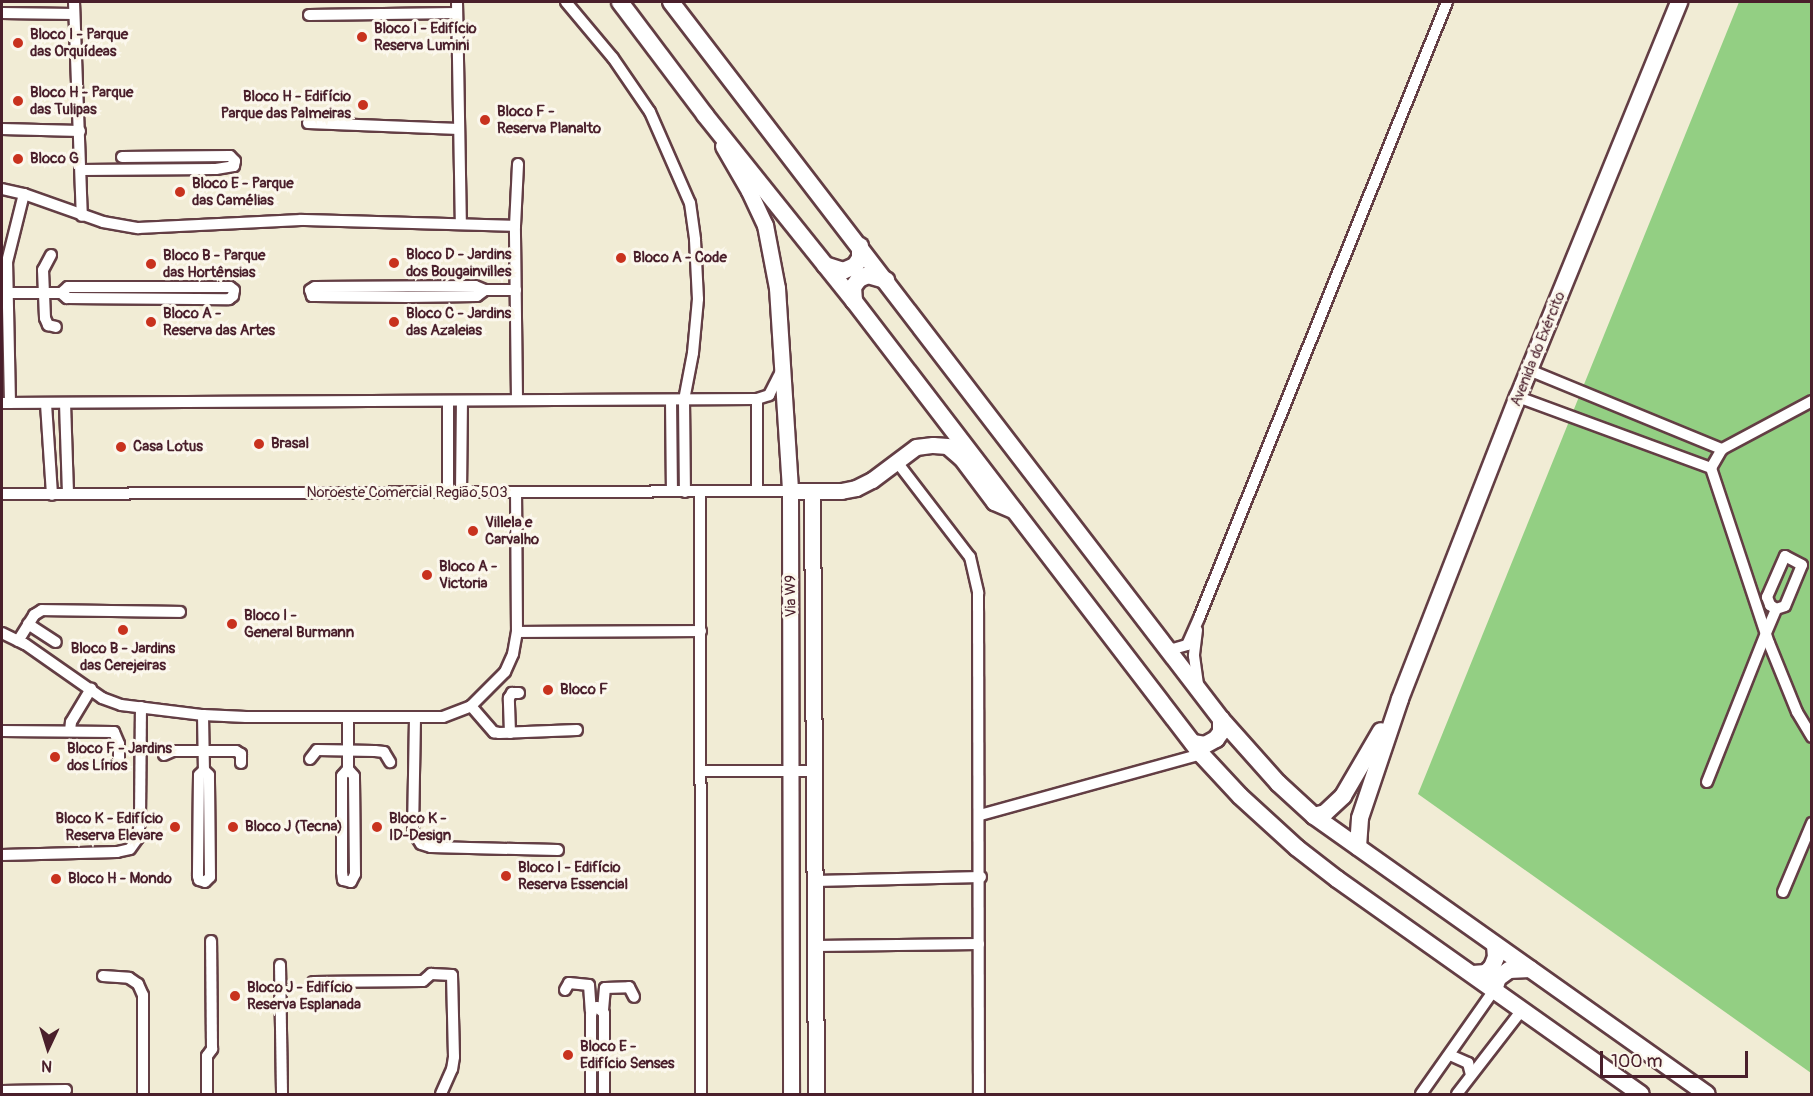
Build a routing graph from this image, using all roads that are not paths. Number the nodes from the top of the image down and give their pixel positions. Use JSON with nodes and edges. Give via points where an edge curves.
{"nodes":[{"id":1,"x":74,"y":2,"type":"edge"},
{"id":2,"x":566,"y":2,"type":"edge"},
{"id":3,"x":620,"y":2,"type":"edge"},
{"id":4,"x":671,"y":2,"type":"edge"},
{"id":5,"x":1447,"y":2,"type":"edge"},
{"id":6,"x":1679,"y":2,"type":"edge"},
{"id":7,"x":457,"y":7,"type":"edge"},
{"id":8,"x":2,"y":14,"type":"edge"},
{"id":9,"x":74,"y":14,"type":"junction"},
{"id":10,"x":309,"y":15,"type":"dead end"},
{"id":11,"x":705,"y":116,"type":"junction"},
{"id":12,"x":308,"y":123,"type":"dead end"},
{"id":13,"x":2,"y":129,"type":"edge"},
{"id":14,"x":459,"y":129,"type":"junction"},
{"id":15,"x":80,"y":131,"type":"junction"},
{"id":16,"x":122,"y":157,"type":"dead end"},
{"id":17,"x":518,"y":164,"type":"dead end"},
{"id":18,"x":81,"y":170,"type":"junction"},
{"id":19,"x":2,"y":189,"type":"edge"},
{"id":20,"x":24,"y":194,"type":"junction"},
{"id":21,"x":82,"y":216,"type":"junction"},
{"id":22,"x":461,"y":224,"type":"junction"},
{"id":23,"x":515,"y":226,"type":"junction"},
{"id":24,"x":860,"y":246,"type":"junction"},
{"id":25,"x":51,"y":255,"type":"dead end"},
{"id":26,"x":825,"y":265,"type":"junction"},
{"id":27,"x":886,"y":280,"type":"junction"},
{"id":28,"x":485,"y":290,"type":"junction"},
{"id":29,"x":516,"y":290,"type":"junction"},
{"id":30,"x":8,"y":293,"type":"junction"},
{"id":31,"x":45,"y":293,"type":"junction"},
{"id":32,"x":61,"y":293,"type":"junction"},
{"id":33,"x":854,"y":301,"type":"junction"},
{"id":34,"x":56,"y":327,"type":"dead end"},
{"id":35,"x":783,"y":367,"type":"junction"},
{"id":36,"x":1529,"y":370,"type":"junction"},
{"id":37,"x":1518,"y":397,"type":"junction"},
{"id":38,"x":518,"y":399,"type":"junction"},
{"id":39,"x":757,"y":399,"type":"junction"},
{"id":40,"x":671,"y":400,"type":"junction"},
{"id":41,"x":684,"y":400,"type":"junction"},
{"id":42,"x":448,"y":401,"type":"junction"},
{"id":43,"x":462,"y":401,"type":"junction"},
{"id":44,"x":1812,"y":401,"type":"edge"},
{"id":45,"x":5,"y":403,"type":"edge"},
{"id":46,"x":65,"y":403,"type":"junction"},
{"id":47,"x":46,"y":404,"type":"junction"},
{"id":48,"x":1722,"y":449,"type":"junction"},
{"id":49,"x":897,"y":462,"type":"junction"},
{"id":50,"x":1711,"y":468,"type":"junction"},
{"id":51,"x":672,"y":491,"type":"junction"},
{"id":52,"x":757,"y":491,"type":"junction"},
{"id":53,"x":790,"y":491,"type":"junction"},
{"id":54,"x":812,"y":491,"type":"junction"},
{"id":55,"x":516,"y":492,"type":"junction"},
{"id":56,"x":685,"y":492,"type":"junction"},
{"id":57,"x":700,"y":492,"type":"junction"},
{"id":58,"x":448,"y":493,"type":"junction"},
{"id":59,"x":461,"y":493,"type":"junction"},
{"id":60,"x":2,"y":494,"type":"edge"},
{"id":61,"x":68,"y":494,"type":"junction"},
{"id":62,"x":52,"y":495,"type":"junction"},
{"id":63,"x":1015,"y":512,"type":"junction"},
{"id":64,"x":1776,"y":609,"type":"junction"},
{"id":65,"x":180,"y":612,"type":"dead end"},
{"id":66,"x":1199,"y":618,"type":"junction"},
{"id":67,"x":28,"y":624,"type":"junction"},
{"id":68,"x":518,"y":632,"type":"junction"},
{"id":69,"x":701,"y":632,"type":"junction"},
{"id":70,"x":2,"y":633,"type":"edge"},
{"id":71,"x":1766,"y":633,"type":"junction"},
{"id":72,"x":18,"y":641,"type":"junction"},
{"id":73,"x":56,"y":642,"type":"dead end"},
{"id":74,"x":1166,"y":645,"type":"junction"},
{"id":75,"x":91,"y":690,"type":"junction"},
{"id":76,"x":1200,"y":690,"type":"junction"},
{"id":77,"x":519,"y":693,"type":"dead end"},
{"id":78,"x":1400,"y":699,"type":"junction"},
{"id":79,"x":471,"y":706,"type":"junction"},
{"id":80,"x":141,"y":708,"type":"junction"},
{"id":81,"x":203,"y":716,"type":"junction"},
{"id":82,"x":792,"y":717,"type":"junction"},
{"id":83,"x":348,"y":718,"type":"junction"},
{"id":84,"x":416,"y":718,"type":"junction"},
{"id":85,"x":1221,"y":719,"type":"junction"},
{"id":86,"x":814,"y":721,"type":"junction"},
{"id":87,"x":577,"y":730,"type":"dead end"},
{"id":88,"x":2,"y":731,"type":"edge"},
{"id":89,"x":70,"y":731,"type":"junction"},
{"id":90,"x":510,"y":733,"type":"junction"},
{"id":91,"x":1812,"y":737,"type":"edge"},
{"id":92,"x":1197,"y":748,"type":"junction"},
{"id":93,"x":348,"y":750,"type":"junction"},
{"id":94,"x":204,"y":752,"type":"junction"},
{"id":95,"x":164,"y":755,"type":"dead end"},
{"id":96,"x":310,"y":759,"type":"dead end"},
{"id":97,"x":390,"y":762,"type":"dead end"},
{"id":98,"x":241,"y":763,"type":"dead end"},
{"id":99,"x":119,"y":764,"type":"dead end"},
{"id":100,"x":348,"y":769,"type":"junction"},
{"id":101,"x":204,"y":770,"type":"junction"},
{"id":102,"x":702,"y":771,"type":"junction"},
{"id":103,"x":792,"y":771,"type":"junction"},
{"id":104,"x":814,"y":771,"type":"junction"},
{"id":105,"x":1707,"y":782,"type":"dead end"},
{"id":106,"x":980,"y":815,"type":"junction"},
{"id":107,"x":1314,"y":816,"type":"junction"},
{"id":108,"x":1812,"y":823,"type":"edge"},
{"id":109,"x":1358,"y":847,"type":"junction"},
{"id":110,"x":558,"y":850,"type":"dead end"},
{"id":111,"x":815,"y":852,"type":"junction"},
{"id":112,"x":792,"y":853,"type":"junction"},
{"id":113,"x":2,"y":855,"type":"edge"},
{"id":114,"x":981,"y":877,"type":"junction"},
{"id":115,"x":815,"y":881,"type":"junction"},
{"id":116,"x":1783,"y":892,"type":"dead end"},
{"id":117,"x":211,"y":941,"type":"dead end"},
{"id":118,"x":979,"y":944,"type":"junction"},
{"id":119,"x":816,"y":946,"type":"junction"},
{"id":120,"x":1495,"y":946,"type":"junction"},
{"id":121,"x":280,"y":965,"type":"dead end"},
{"id":122,"x":1530,"y":969,"type":"junction"},
{"id":123,"x":1473,"y":974,"type":"junction"},
{"id":124,"x":103,"y":976,"type":"dead end"},
{"id":125,"x":313,"y":982,"type":"dead end"},
{"id":126,"x":565,"y":990,"type":"dead end"},
{"id":127,"x":1494,"y":990,"type":"junction"},
{"id":128,"x":634,"y":998,"type":"dead end"},
{"id":129,"x":1522,"y":1010,"type":"junction"},
{"id":130,"x":597,"y":1011,"type":"junction"},
{"id":131,"x":1450,"y":1055,"type":"junction"},
{"id":132,"x":1472,"y":1075,"type":"junction"},
{"id":133,"x":2,"y":1091,"type":"edge"},
{"id":134,"x":59,"y":1092,"type":"edge"},
{"id":135,"x":143,"y":1095,"type":"edge"},
{"id":136,"x":207,"y":1095,"type":"edge"},
{"id":137,"x":282,"y":1095,"type":"edge"},
{"id":138,"x":441,"y":1095,"type":"edge"},
{"id":139,"x":591,"y":1095,"type":"edge"},
{"id":140,"x":604,"y":1095,"type":"edge"},
{"id":141,"x":701,"y":1095,"type":"edge"},
{"id":142,"x":791,"y":1095,"type":"edge"},
{"id":143,"x":816,"y":1095,"type":"edge"},
{"id":144,"x":979,"y":1095,"type":"edge"},
{"id":145,"x":1421,"y":1095,"type":"edge"},
{"id":146,"x":1457,"y":1095,"type":"edge"},
{"id":147,"x":1641,"y":1095,"type":"edge"},
{"id":148,"x":1707,"y":1095,"type":"edge"}],
"edges":[{"from":1,"to":9,"type":"street"},
{"from":2,"to":41,"type":"street","via":[[613,58],[650,112],[690,204],[698,299]]},
{"from":3,"to":11,"type":"main road"},
{"from":4,"to":24,"type":"main road"},
{"from":5,"to":66,"type":"street"},
{"from":6,"to":36,"type":"main road","name":"Avenida do Exército"},
{"from":7,"to":10,"type":"street"},
{"from":7,"to":14,"type":"street"},
{"from":8,"to":9,"type":"street"},
{"from":9,"to":15,"type":"street"},
{"from":11,"to":26,"type":"main road"},
{"from":11,"to":35,"type":"street","name":"Via W9","via":[[765,225],[777,288]]},
{"from":12,"to":14,"type":"street"},
{"from":13,"to":15,"type":"street"},
{"from":14,"to":22,"type":"street"},
{"from":15,"to":18,"type":"street"},
{"from":16,"to":18,"type":"street","via":[[230,156],[235,161],[234,166],[216,169]]},
{"from":17,"to":23,"type":"street"},
{"from":18,"to":21,"type":"street"},
{"from":19,"to":20,"type":"street"},
{"from":20,"to":21,"type":"street"},
{"from":20,"to":30,"type":"street","via":[[9,249]]},
{"from":21,"to":22,"type":"street","via":[[138,228],[301,220]]},
{"from":22,"to":23,"type":"street"},
{"from":23,"to":29,"type":"street"},
{"from":24,"to":26,"type":"main road","via":[[855,266],[843,271]]},
{"from":24,"to":27,"type":"main road"},
{"from":25,"to":31,"type":"street","via":[[43,270]]},
{"from":26,"to":33,"type":"main road"},
{"from":27,"to":33,"type":"main road","via":[[868,275],[859,279],[853,287]]},
{"from":27,"to":74,"type":"main road"},
{"from":28,"to":28,"type":"street","via":[[464,286],[315,286],[310,290],[312,296],[407,297],[477,296]]},
{"from":28,"to":29,"type":"street"},
{"from":29,"to":38,"type":"street"},
{"from":30,"to":31,"type":"street"},
{"from":30,"to":45,"type":"street"},
{"from":31,"to":32,"type":"street"},
{"from":31,"to":34,"type":"street","via":[[45,318],[48,325]]},
{"from":32,"to":32,"type":"street","via":[[67,298],[229,299],[234,290],[230,286],[68,287]]},
{"from":33,"to":63,"type":"main road"},
{"from":35,"to":39,"type":"street","via":[[769,395]]},
{"from":35,"to":53,"type":"street","name":"Via W9"},
{"from":36,"to":37,"type":"main road","name":"Avenida do Exército"},
{"from":36,"to":48,"type":"street"},
{"from":37,"to":50,"type":"street"},
{"from":37,"to":78,"type":"main road","name":"Avenida do Exército"},
{"from":38,"to":40,"type":"street"},
{"from":38,"to":43,"type":"street"},
{"from":39,"to":41,"type":"street"},
{"from":39,"to":52,"type":"street"},
{"from":40,"to":41,"type":"street"},
{"from":40,"to":51,"type":"street"},
{"from":41,"to":56,"type":"street"},
{"from":42,"to":43,"type":"street"},
{"from":42,"to":46,"type":"street"},
{"from":42,"to":58,"type":"street"},
{"from":43,"to":59,"type":"street"},
{"from":44,"to":48,"type":"street"},
{"from":45,"to":47,"type":"street"},
{"from":46,"to":47,"type":"street"},
{"from":46,"to":61,"type":"street"},
{"from":47,"to":62,"type":"street"},
{"from":48,"to":50,"type":"street"},
{"from":49,"to":54,"type":"street","name":"Noroeste Comercial Região 503","via":[[856,488]]},
{"from":49,"to":63,"type":"street","name":"Noroeste Comercial Região 503","via":[[916,447],[947,446],[961,458],[994,502]]},
{"from":49,"to":106,"type":"street","via":[[970,557],[976,576]]},
{"from":50,"to":71,"type":"street"},
{"from":51,"to":55,"type":"street","name":"Noroeste Comercial Região 503"},
{"from":51,"to":56,"type":"street","name":"Noroeste Comercial Região 503"},
{"from":52,"to":53,"type":"street","name":"Noroeste Comercial Região 503"},
{"from":52,"to":57,"type":"street","name":"Noroeste Comercial Região 503"},
{"from":53,"to":54,"type":"street","name":"Noroeste Comercial Região 503"},
{"from":53,"to":82,"type":"street","name":"Via W9"},
{"from":54,"to":86,"type":"street","name":"Via W9"},
{"from":55,"to":59,"type":"street","name":"Noroeste Comercial Região 503"},
{"from":55,"to":68,"type":"street"},
{"from":56,"to":57,"type":"street","name":"Noroeste Comercial Região 503"},
{"from":57,"to":69,"type":"street"},
{"from":58,"to":59,"type":"street","name":"Noroeste Comercial Região 503"},
{"from":58,"to":61,"type":"street","name":"Noroeste Comercial Região 503"},
{"from":60,"to":62,"type":"street","name":"Noroeste Comercial Região 503"},
{"from":61,"to":62,"type":"street","name":"Noroeste Comercial Região 503"},
{"from":63,"to":92,"type":"main road"},
{"from":64,"to":64,"type":"street","via":[[1767,597],[1785,556],[1802,565],[1785,606]]},
{"from":64,"to":71,"type":"street"},
{"from":65,"to":67,"type":"street","via":[[42,610]]},
{"from":66,"to":74,"type":"street","via":[[1187,645],[1173,649]]},
{"from":66,"to":76,"type":"street","via":[[1194,656]]},
{"from":67,"to":72,"type":"street"},
{"from":67,"to":73,"type":"street"},
{"from":68,"to":69,"type":"street"},
{"from":68,"to":79,"type":"street","via":[[506,672]]},
{"from":69,"to":102,"type":"street"},
{"from":70,"to":72,"type":"street"},
{"from":71,"to":91,"type":"street","via":[[1797,712]]},
{"from":71,"to":105,"type":"street"},
{"from":72,"to":75,"type":"street"},
{"from":74,"to":76,"type":"main road"},
{"from":75,"to":80,"type":"street","via":[[102,698]]},
{"from":75,"to":89,"type":"street","via":[[71,722]]},
{"from":76,"to":85,"type":"main road"},
{"from":77,"to":90,"type":"street","via":[[510,694]]},
{"from":78,"to":107,"type":"main road","name":"Avenida do Exército","via":[[1343,796],[1325,813]]},
{"from":78,"to":109,"type":"main road","name":"Avenida do Exército","via":[[1360,818]]},
{"from":79,"to":84,"type":"street","via":[[443,717]]},
{"from":79,"to":90,"type":"street","via":[[494,732]]},
{"from":80,"to":81,"type":"street"},
{"from":80,"to":113,"type":"street","via":[[140,819],[138,838],[130,849]]},
{"from":81,"to":83,"type":"street"},
{"from":81,"to":94,"type":"street"},
{"from":82,"to":86,"type":"street","via":[[800,715]]},
{"from":82,"to":103,"type":"street","name":"Via W9"},
{"from":83,"to":84,"type":"street"},
{"from":83,"to":93,"type":"street"},
{"from":84,"to":110,"type":"street","via":[[413,832],[420,843],[431,847]]},
{"from":85,"to":92,"type":"main road","via":[[1221,732],[1216,739]]},
{"from":85,"to":107,"type":"main road","via":[[1278,783]]},
{"from":86,"to":104,"type":"street","name":"Via W9"},
{"from":87,"to":90,"type":"street"},
{"from":88,"to":89,"type":"street"},
{"from":89,"to":99,"type":"street","via":[[114,732],[119,744]]},
{"from":92,"to":106,"type":"street"},
{"from":92,"to":123,"type":"main road","via":[[1240,796],[1297,849]]},
{"from":93,"to":96,"type":"street","via":[[317,750]]},
{"from":93,"to":97,"type":"street","via":[[384,752]]},
{"from":93,"to":100,"type":"street"},
{"from":94,"to":95,"type":"street","via":[[173,751]]},
{"from":94,"to":98,"type":"street","via":[[239,752]]},
{"from":94,"to":101,"type":"street"},
{"from":100,"to":100,"type":"street","via":[[342,776],[342,878],[351,882],[356,874],[354,776]]},
{"from":101,"to":101,"type":"street","via":[[199,776],[198,876],[206,882],[210,877],[209,775]]},
{"from":102,"to":103,"type":"street"},
{"from":102,"to":141,"type":"street"},
{"from":103,"to":104,"type":"street"},
{"from":103,"to":112,"type":"street","name":"Via W9"},
{"from":104,"to":111,"type":"street","name":"Via W9"},
{"from":106,"to":114,"type":"street"},
{"from":107,"to":109,"type":"main road"},
{"from":108,"to":116,"type":"street"},
{"from":109,"to":120,"type":"main road"},
{"from":111,"to":112,"type":"street","via":[[801,857]]},
{"from":111,"to":115,"type":"street","name":"Via W9"},
{"from":112,"to":142,"type":"street","name":"Via W9"},
{"from":114,"to":115,"type":"street"},
{"from":114,"to":118,"type":"street"},
{"from":115,"to":119,"type":"street","name":"Via W9"},
{"from":117,"to":136,"type":"street","via":[[212,1050],[207,1056]]},
{"from":118,"to":119,"type":"street"},
{"from":118,"to":144,"type":"street"},
{"from":119,"to":143,"type":"street","name":"Via W9"},
{"from":120,"to":122,"type":"main road"},
{"from":120,"to":123,"type":"main road","via":[[1492,967],[1486,973]]},
{"from":121,"to":137,"type":"street"},
{"from":122,"to":127,"type":"main road","via":[[1509,970],[1498,978]]},
{"from":122,"to":148,"type":"main road"},
{"from":123,"to":127,"type":"main road"},
{"from":124,"to":135,"type":"street","via":[[129,978],[138,984],[143,995]]},
{"from":125,"to":138,"type":"street","via":[[423,981],[430,974],[452,975],[454,1057]]},
{"from":126,"to":130,"type":"street","via":[[569,983],[589,985]]},
{"from":127,"to":129,"type":"main road"},
{"from":127,"to":131,"type":"street"},
{"from":128,"to":130,"type":"street","via":[[628,987],[608,987],[603,990]]},
{"from":129,"to":132,"type":"street"},
{"from":129,"to":147,"type":"main road"},
{"from":130,"to":139,"type":"street"},
{"from":130,"to":140,"type":"street"},
{"from":131,"to":132,"type":"street","via":[[1468,1063]]},
{"from":131,"to":145,"type":"street"},
{"from":132,"to":146,"type":"street"},
{"from":133,"to":134,"type":"street"}]}
